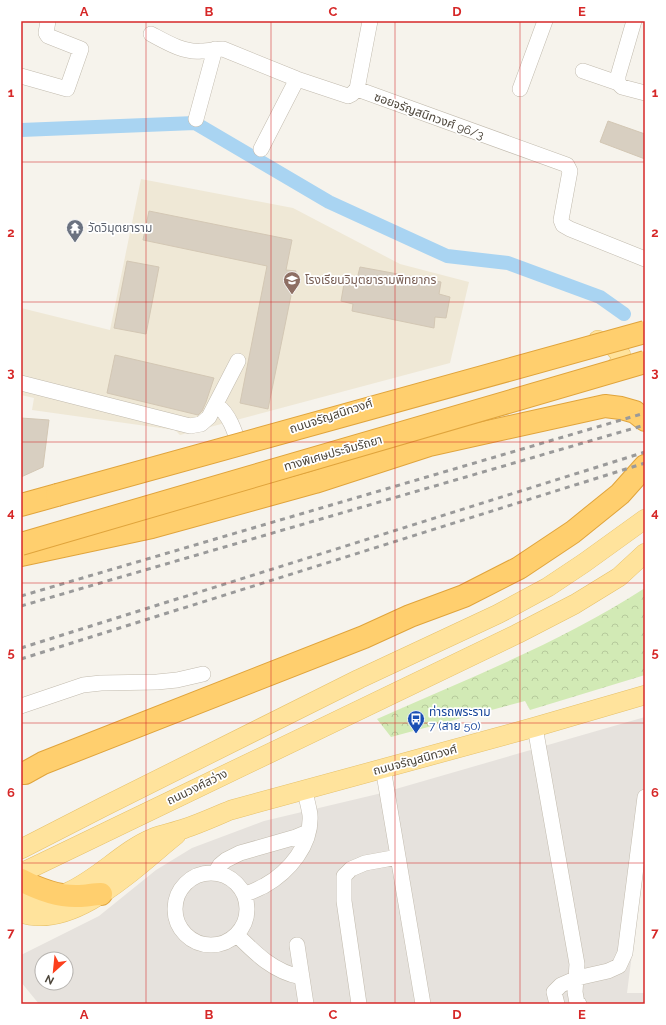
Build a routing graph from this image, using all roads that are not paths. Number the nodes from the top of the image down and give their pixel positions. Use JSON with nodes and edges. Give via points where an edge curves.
{"nodes":[{"id":1,"x":48,"y":21,"type":"edge"},
{"id":2,"x":370,"y":21,"type":"edge"},
{"id":3,"x":545,"y":21,"type":"edge"},
{"id":4,"x":634,"y":21,"type":"edge"},
{"id":5,"x":150,"y":34,"type":"dead end"},
{"id":6,"x":214,"y":49,"type":"junction"},
{"id":7,"x":583,"y":71,"type":"dead end"},
{"id":8,"x":21,"y":76,"type":"edge"},
{"id":9,"x":297,"y":79,"type":"junction"},
{"id":10,"x":618,"y":83,"type":"junction"},
{"id":11,"x":357,"y":89,"type":"junction"},
{"id":12,"x":520,"y":89,"type":"dead end"},
{"id":13,"x":645,"y":93,"type":"edge"},
{"id":14,"x":196,"y":119,"type":"dead end"},
{"id":15,"x":261,"y":149,"type":"dead end"},
{"id":16,"x":645,"y":259,"type":"edge"},
{"id":17,"x":645,"y":326,"type":"edge"},
{"id":18,"x":645,"y":332,"type":"edge"},
{"id":19,"x":598,"y":340,"type":"junction"},
{"id":20,"x":238,"y":361,"type":"dead end"},
{"id":21,"x":645,"y":362,"type":"edge"},
{"id":22,"x":645,"y":372,"type":"edge"},
{"id":23,"x":21,"y":383,"type":"edge"},
{"id":24,"x":590,"y":383,"type":"junction"},
{"id":25,"x":216,"y":404,"type":"junction"},
{"id":26,"x":645,"y":420,"type":"edge"},
{"id":27,"x":240,"y":448,"type":"junction"},
{"id":28,"x":645,"y":466,"type":"edge"},
{"id":29,"x":21,"y":505,"type":"edge"},
{"id":30,"x":21,"y":514,"type":"edge"},
{"id":31,"x":645,"y":519,"type":"edge"},
{"id":32,"x":21,"y":534,"type":"edge"},
{"id":33,"x":21,"y":544,"type":"edge"},
{"id":34,"x":645,"y":553,"type":"edge"},
{"id":35,"x":21,"y":555,"type":"edge"},
{"id":36,"x":203,"y":674,"type":"dead end"},
{"id":37,"x":645,"y":695,"type":"edge"},
{"id":38,"x":21,"y":706,"type":"edge"},
{"id":39,"x":535,"y":727,"type":"junction"},
{"id":40,"x":383,"y":768,"type":"junction"},
{"id":41,"x":22,"y":777,"type":"edge"},
{"id":42,"x":305,"y":790,"type":"junction"},
{"id":43,"x":645,"y":797,"type":"edge"},
{"id":44,"x":185,"y":828,"type":"junction"},
{"id":45,"x":308,"y":832,"type":"junction"},
{"id":46,"x":21,"y":849,"type":"edge"},
{"id":47,"x":398,"y":857,"type":"junction"},
{"id":48,"x":21,"y":873,"type":"edge"},
{"id":49,"x":215,"y":873,"type":"junction"},
{"id":50,"x":21,"y":880,"type":"edge"},
{"id":51,"x":21,"y":894,"type":"edge"},
{"id":52,"x":101,"y":894,"type":"junction"},
{"id":53,"x":244,"y":894,"type":"junction"},
{"id":54,"x":61,"y":895,"type":"junction"},
{"id":55,"x":21,"y":913,"type":"edge"},
{"id":56,"x":237,"y":935,"type":"junction"},
{"id":57,"x":297,"y":945,"type":"dead end"},
{"id":58,"x":302,"y":977,"type":"junction"},
{"id":59,"x":577,"y":978,"type":"junction"},
{"id":60,"x":306,"y":1004,"type":"edge"},
{"id":61,"x":358,"y":1004,"type":"edge"},
{"id":62,"x":423,"y":1004,"type":"edge"},
{"id":63,"x":557,"y":1004,"type":"edge"},
{"id":64,"x":579,"y":1004,"type":"edge"}],
"edges":[{"from":1,"to":8,"type":"street","via":[[48,36],[81,49],[67,89]]},
{"from":2,"to":11,"type":"street"},
{"from":3,"to":12,"type":"street"},
{"from":4,"to":10,"type":"street"},
{"from":5,"to":6,"type":"street","via":[[190,50]]},
{"from":6,"to":9,"type":"street","via":[[223,49]]},
{"from":6,"to":14,"type":"street"},
{"from":7,"to":10,"type":"street"},
{"from":9,"to":11,"type":"street","via":[[348,96]]},
{"from":9,"to":15,"type":"street"},
{"from":10,"to":13,"type":"street","via":[[622,87]]},
{"from":11,"to":16,"type":"street","name":"ซอยจรัญสนิทวงศ์ 96/3","via":[[567,165],[570,171],[561,220],[563,225]]},
{"from":17,"to":19,"type":"main road","name":"ถนนจรัญสนิทวงศ์"},
{"from":18,"to":29,"type":"highway","bridge":true},
{"from":19,"to":24,"type":"main road","via":[[613,346],[621,355],[620,362],[614,369]]},
{"from":19,"to":27,"type":"main road","name":"ถนนจรัญสนิทวงศ์","via":[[319,417]]},
{"from":20,"to":25,"type":"street"},
{"from":21,"to":33,"type":"highway","name":"ทางพิเศษประจิมรัถยา","bridge":true},
{"from":22,"to":24,"type":"main road"},
{"from":23,"to":25,"type":"street","via":[[190,426],[201,424],[209,417]]},
{"from":24,"to":32,"type":"main road","via":[[333,458],[239,477]]},
{"from":25,"to":27,"type":"street","via":[[231,421]]},
{"from":26,"to":35,"type":"highway","via":[[635,412],[605,406],[429,445],[315,482],[152,527]]},
{"from":27,"to":30,"type":"main road","name":"ถนนจรัญสนิทวงศ์"},
{"from":28,"to":41,"type":"highway","via":[[620,494],[574,532],[519,568],[464,596],[43,763]]},
{"from":31,"to":46,"type":"main road","name":"ถนนวงศ์สว่าง","via":[[548,587],[498,614],[359,680]]},
{"from":34,"to":48,"type":"main road","name":"ถนนวงศ์สว่าง","via":[[619,576],[575,604],[517,634]]},
{"from":36,"to":38,"type":"street","via":[[157,682],[83,685]]},
{"from":37,"to":39,"type":"main road","name":"ถนนจรัญสนิทวงศ์"},
{"from":39,"to":40,"type":"main road","name":"ถนนจรัญสนิทวงศ์"},
{"from":39,"to":59,"type":"street"},
{"from":40,"to":42,"type":"main road","name":"ถนนจรัญสนิทวงศ์"},
{"from":40,"to":47,"type":"street"},
{"from":42,"to":44,"type":"main road","name":"ถนนจรัญสนิทวงศ์","via":[[231,810]]},
{"from":42,"to":45,"type":"street","via":[[310,815]]},
{"from":43,"to":59,"type":"street","via":[[625,954],[619,966]]},
{"from":44,"to":52,"type":"main road","name":"ถนนจรัญสนิทวงศ์"},
{"from":44,"to":54,"type":"main road","name":"ถนนจรัญสนิทวงศ์","via":[[153,838],[121,856],[93,879]]},
{"from":45,"to":49,"type":"street","via":[[226,860]]},
{"from":45,"to":53,"type":"street","via":[[300,851],[284,872],[251,893]]},
{"from":47,"to":61,"type":"street","via":[[365,863],[351,869],[344,876],[344,901]]},
{"from":47,"to":62,"type":"street"},
{"from":49,"to":53,"type":"street","via":[[232,880]]},
{"from":49,"to":56,"type":"street","via":[[197,876],[182,886],[175,903],[176,922],[188,938],[202,945],[219,945]]},
{"from":50,"to":54,"type":"highway"},
{"from":51,"to":54,"type":"main road","name":"ถนนจรัญสนิทวงศ์","via":[[31,898],[47,899]]},
{"from":52,"to":54,"type":"highway"},
{"from":52,"to":55,"type":"main road","name":"ถนนจรัญสนิทวงศ์","via":[[82,906],[47,917]]},
{"from":53,"to":56,"type":"street","via":[[247,916],[244,926]]},
{"from":56,"to":58,"type":"street","via":[[267,963],[284,972]]},
{"from":57,"to":58,"type":"street"},
{"from":58,"to":60,"type":"street"},
{"from":59,"to":63,"type":"street","via":[[561,985],[554,992]]},
{"from":59,"to":64,"type":"street","via":[[576,992]]}]}
